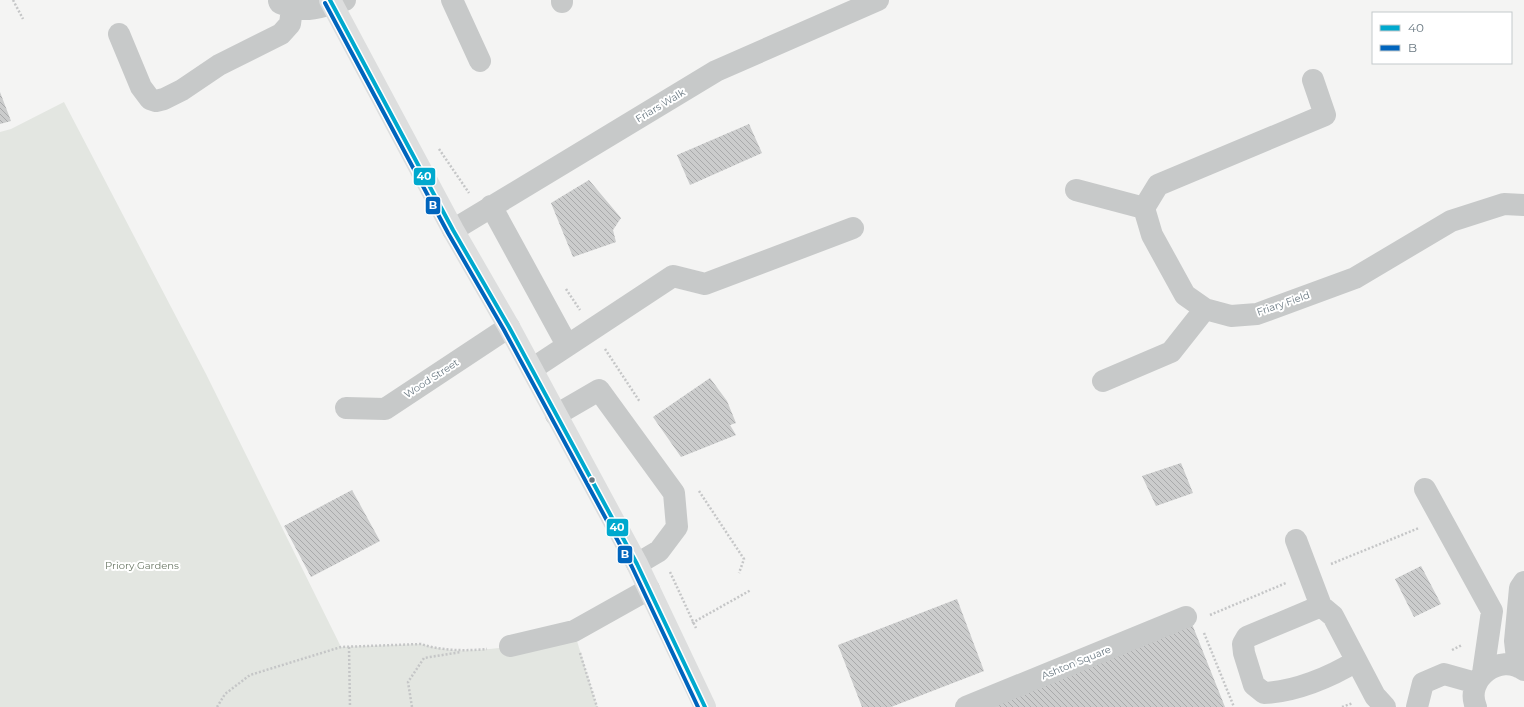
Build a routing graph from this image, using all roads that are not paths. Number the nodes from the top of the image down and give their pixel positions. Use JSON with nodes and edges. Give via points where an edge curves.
{"nodes":[{"id":1,"x":452,"y":0,"type":"edge"},
{"id":2,"x":878,"y":0,"type":"edge"},
{"id":3,"x":336,"y":1,"type":"edge"},
{"id":4,"x":285,"y":4,"type":"edge"},
{"id":5,"x":119,"y":34,"type":"dead end"},
{"id":6,"x":480,"y":61,"type":"dead end"},
{"id":7,"x":1313,"y":80,"type":"dead end"},
{"id":8,"x":1076,"y":190,"type":"dead end"},
{"id":9,"x":1524,"y":205,"type":"edge"},
{"id":10,"x":491,"y":206,"type":"junction"},
{"id":11,"x":1144,"y":208,"type":"junction"},
{"id":12,"x":853,"y":228,"type":"dead end"},
{"id":13,"x":453,"y":230,"type":"junction"},
{"id":14,"x":1206,"y":309,"type":"junction"},
{"id":15,"x":509,"y":327,"type":"junction"},
{"id":16,"x":568,"y":345,"type":"junction"},
{"id":17,"x":532,"y":369,"type":"junction"},
{"id":18,"x":1103,"y":381,"type":"dead end"},
{"id":19,"x":346,"y":408,"type":"dead end"},
{"id":20,"x":556,"y":415,"type":"junction"},
{"id":21,"x":1425,"y":490,"type":"dead end"},
{"id":22,"x":1296,"y":540,"type":"dead end"},
{"id":23,"x":637,"y":564,"type":"junction"},
{"id":24,"x":1524,"y":582,"type":"edge"},
{"id":25,"x":649,"y":589,"type":"junction"},
{"id":26,"x":1321,"y":606,"type":"junction"},
{"id":27,"x":1194,"y":622,"type":"road end"},
{"id":28,"x":510,"y":646,"type":"road end"},
{"id":29,"x":1356,"y":661,"type":"junction"},
{"id":30,"x":1522,"y":667,"type":"edge"},
{"id":31,"x":1480,"y":678,"type":"junction"},
{"id":32,"x":1472,"y":706,"type":"edge"},
{"id":33,"x":705,"y":707,"type":"edge"},
{"id":34,"x":966,"y":707,"type":"edge"},
{"id":35,"x":1385,"y":707,"type":"edge"},
{"id":36,"x":1417,"y":707,"type":"edge"}],
"edges":[{"from":1,"to":6,"type":"street"},
{"from":2,"to":10,"type":"street","name":"Friars Walk","via":[[716,71]]},
{"from":3,"to":4,"type":"street","via":[[310,10]]},
{"from":3,"to":13,"type":"main road"},
{"from":4,"to":5,"type":"street","via":[[290,24],[281,34],[220,65],[182,90],[156,101],[150,99],[141,87]]},
{"from":7,"to":11,"type":"street","via":[[1325,116],[1158,185]]},
{"from":8,"to":11,"type":"street"},
{"from":9,"to":14,"type":"street","name":"Friary Field","via":[[1504,204],[1451,221],[1355,278],[1257,314],[1231,316]]},
{"from":10,"to":13,"type":"street","name":"Friars Walk"},
{"from":10,"to":16,"type":"street"},
{"from":11,"to":14,"type":"street","name":"Friary Field","via":[[1152,235],[1185,295]]},
{"from":12,"to":16,"type":"street","via":[[705,284],[673,276]]},
{"from":13,"to":15,"type":"main road"},
{"from":14,"to":18,"type":"street","via":[[1171,352]]},
{"from":15,"to":17,"type":"main road"},
{"from":15,"to":19,"type":"street","name":"Wood Street","via":[[385,409]]},
{"from":16,"to":17,"type":"street"},
{"from":17,"to":20,"type":"main road"},
{"from":20,"to":23,"type":"main road"},
{"from":20,"to":23,"type":"street","via":[[599,390],[674,493],[677,527],[659,551]]},
{"from":21,"to":31,"type":"street","via":[[1492,611]]},
{"from":22,"to":26,"type":"street"},
{"from":23,"to":25,"type":"main road"},
{"from":24,"to":30,"type":"street","via":[[1520,588],[1515,641]]},
{"from":25,"to":28,"type":"street","via":[[574,631]]},
{"from":25,"to":33,"type":"main road"},
{"from":26,"to":29,"type":"street","via":[[1332,616]]},
{"from":26,"to":29,"type":"street","via":[[1247,637],[1243,644],[1244,653],[1254,685],[1264,693],[1279,692],[1337,673]]},
{"from":27,"to":34,"type":"street","name":"Ashton Square"},
{"from":29,"to":35,"type":"street","via":[[1375,696]]},
{"from":30,"to":31,"type":"street","via":[[1501,664],[1492,667]]},
{"from":31,"to":32,"type":"street","via":[[1474,688]]},
{"from":31,"to":36,"type":"street","via":[[1444,674],[1423,683]]}]}
